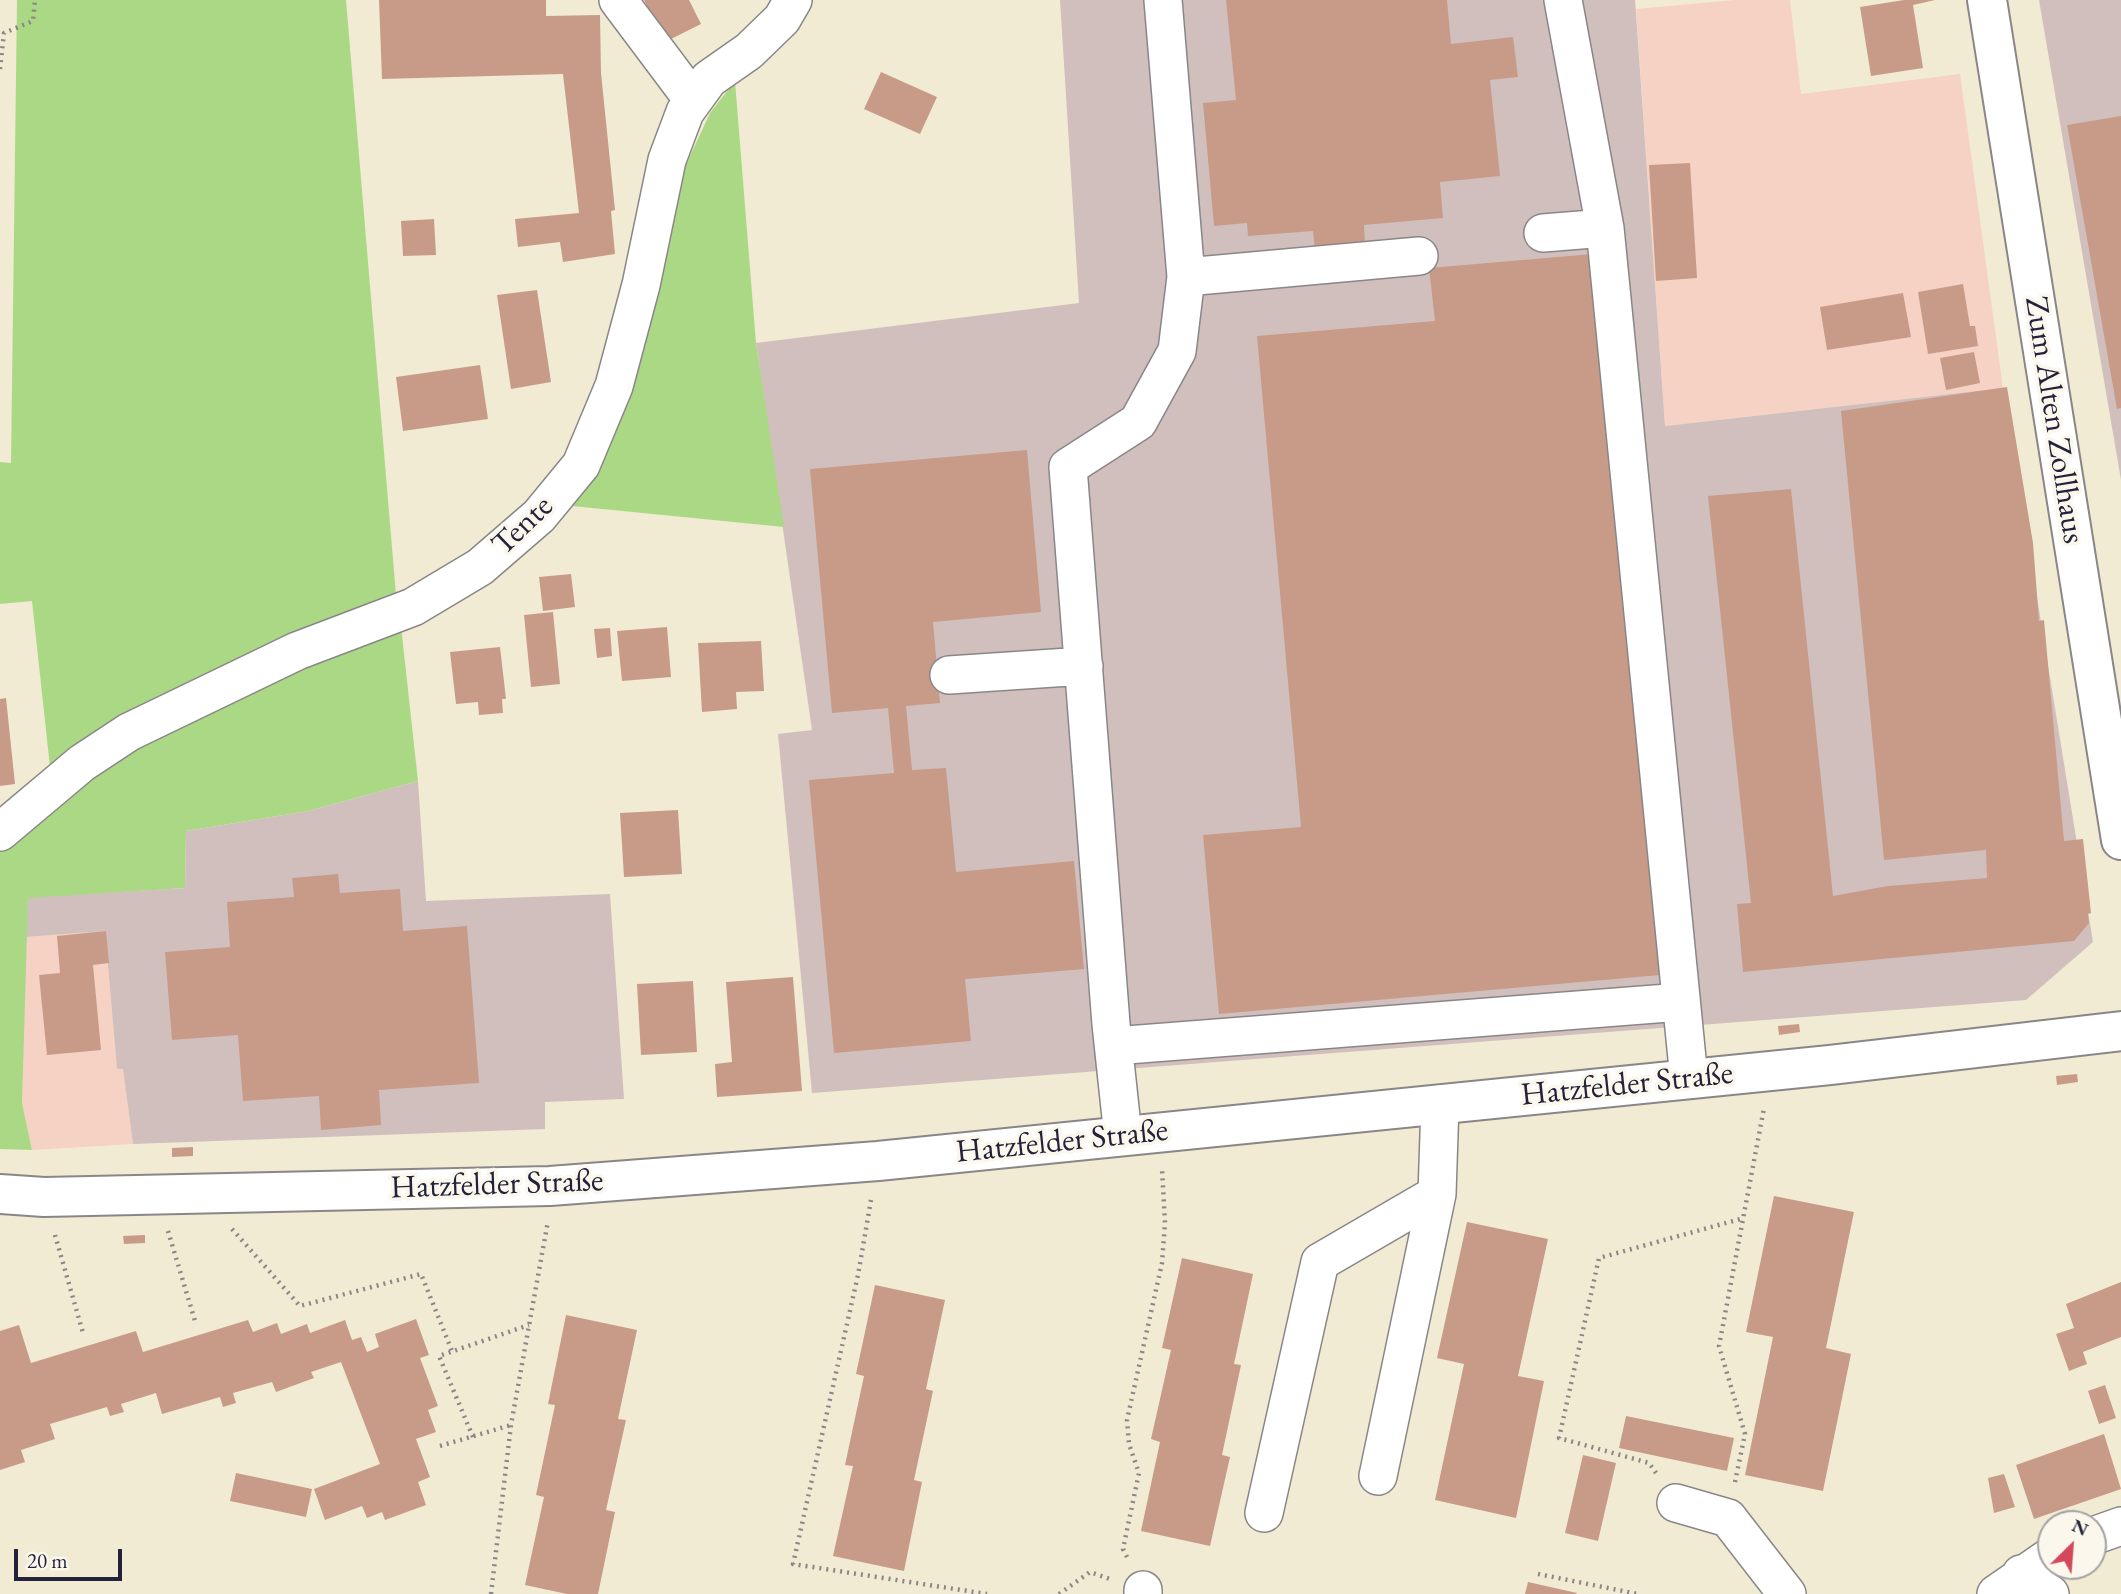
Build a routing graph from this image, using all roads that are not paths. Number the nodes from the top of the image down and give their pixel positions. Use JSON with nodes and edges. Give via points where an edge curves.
{"nodes":[{"id":1,"x":618,"y":0,"type":"edge"},
{"id":2,"x":793,"y":0,"type":"edge"},
{"id":3,"x":1163,"y":0,"type":"edge"},
{"id":4,"x":1563,"y":0,"type":"edge"},
{"id":5,"x":1987,"y":0,"type":"edge"},
{"id":6,"x":693,"y":100,"type":"junction"},
{"id":7,"x":1605,"y":228,"type":"junction"},
{"id":8,"x":1543,"y":233,"type":"dead end"},
{"id":9,"x":1419,"y":256,"type":"dead end"},
{"id":10,"x":1186,"y":277,"type":"junction"},
{"id":11,"x":1084,"y":666,"type":"junction"},
{"id":12,"x":949,"y":675,"type":"dead end"},
{"id":13,"x":0,"y":832,"type":"edge"},
{"id":14,"x":2121,"y":840,"type":"edge"},
{"id":15,"x":1681,"y":1002,"type":"junction"},
{"id":16,"x":2121,"y":1031,"type":"edge"},
{"id":17,"x":1114,"y":1046,"type":"junction"},
{"id":18,"x":1689,"y":1079,"type":"junction"},
{"id":19,"x":1440,"y":1104,"type":"junction"},
{"id":20,"x":1139,"y":1135,"type":"junction"},
{"id":21,"x":0,"y":1194,"type":"edge"},
{"id":22,"x":1437,"y":1194,"type":"junction"},
{"id":23,"x":1378,"y":1476,"type":"dead end"},
{"id":24,"x":1675,"y":1503,"type":"road end"},
{"id":25,"x":1264,"y":1513,"type":"dead end"},
{"id":26,"x":1787,"y":1594,"type":"edge"}],
"edges":[{"from":1,"to":6,"type":"street"},
{"from":2,"to":6,"type":"street","name":"Tente","via":[[782,19],[749,51],[709,79]]},
{"from":3,"to":10,"type":"street"},
{"from":4,"to":7,"type":"street"},
{"from":5,"to":14,"type":"main road","name":"Zum Alten Zollhaus"},
{"from":6,"to":13,"type":"street","name":"Tente","via":[[667,160],[614,386],[581,465],[539,516],[480,567],[413,607],[297,651],[129,732],[82,763]]},
{"from":7,"to":8,"type":"street"},
{"from":7,"to":15,"type":"street"},
{"from":9,"to":10,"type":"street"},
{"from":10,"to":11,"type":"street","via":[[1177,351],[1138,422],[1068,467]]},
{"from":11,"to":12,"type":"street"},
{"from":11,"to":17,"type":"street"},
{"from":15,"to":17,"type":"street"},
{"from":15,"to":18,"type":"street"},
{"from":16,"to":18,"type":"main road","name":"Hatzfelder Straße"},
{"from":17,"to":20,"type":"street"},
{"from":18,"to":19,"type":"main road","name":"Hatzfelder Straße"},
{"from":19,"to":20,"type":"main road","name":"Hatzfelder Straße"},
{"from":19,"to":22,"type":"street"},
{"from":20,"to":21,"type":"main road","name":"Hatzfelder Straße","via":[[550,1186],[44,1197]]},
{"from":22,"to":23,"type":"street"},
{"from":22,"to":25,"type":"street","via":[[1320,1262]]},
{"from":24,"to":26,"type":"street","via":[[1728,1518]]}]}
